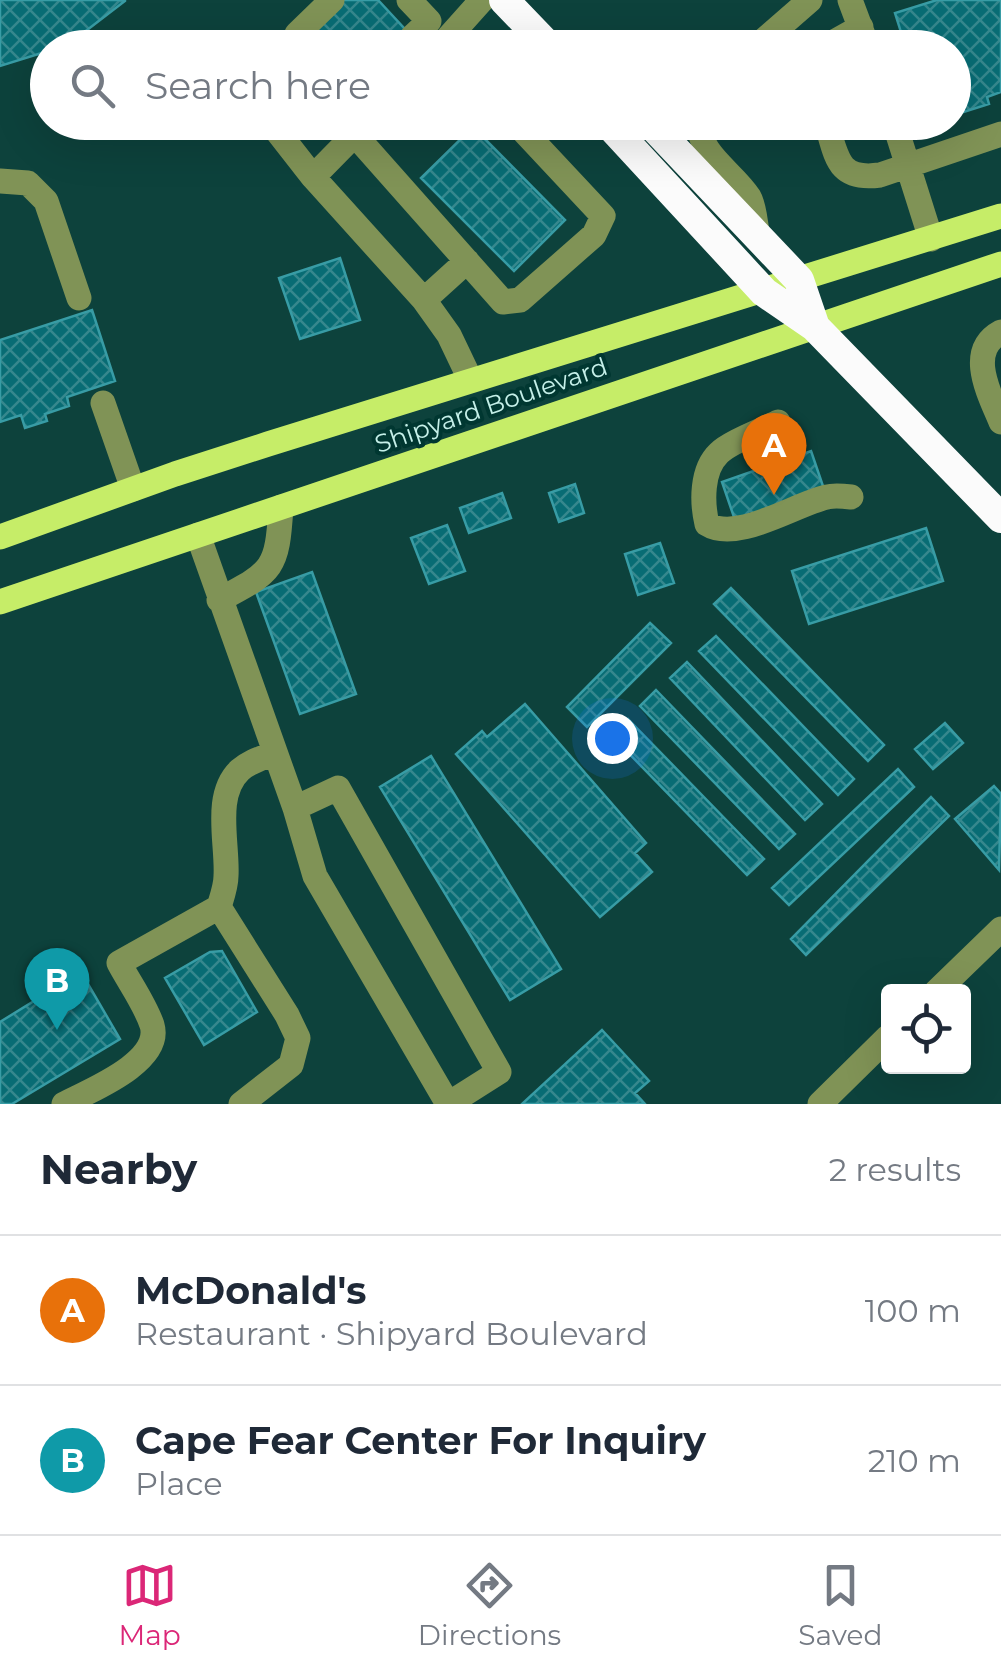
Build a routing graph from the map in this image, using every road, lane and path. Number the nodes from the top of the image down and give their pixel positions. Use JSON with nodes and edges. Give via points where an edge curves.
{"nodes":[{"id":1,"x":332,"y":0,"type":"edge"},
{"id":2,"x":409,"y":0,"type":"edge"},
{"id":3,"x":482,"y":0,"type":"edge"},
{"id":4,"x":504,"y":0,"type":"edge"},
{"id":5,"x":810,"y":0,"type":"edge"},
{"id":6,"x":850,"y":0,"type":"edge"},
{"id":7,"x":309,"y":30,"type":"edge"},
{"id":8,"x":419,"y":30,"type":"edge"},
{"id":9,"x":456,"y":30,"type":"edge"},
{"id":10,"x":533,"y":30,"type":"edge"},
{"id":11,"x":776,"y":30,"type":"edge"},
{"id":12,"x":862,"y":30,"type":"edge"},
{"id":13,"x":1001,"y":134,"type":"edge"},
{"id":14,"x":284,"y":140,"type":"edge"},
{"id":15,"x":350,"y":140,"type":"edge"},
{"id":16,"x":370,"y":140,"type":"edge"},
{"id":17,"x":531,"y":140,"type":"edge"},
{"id":18,"x":623,"y":140,"type":"edge"},
{"id":19,"x":667,"y":140,"type":"edge"},
{"id":20,"x":702,"y":140,"type":"edge"},
{"id":21,"x":833,"y":140,"type":"edge"},
{"id":22,"x":900,"y":140,"type":"edge"},
{"id":23,"x":908,"y":166,"type":"junction"},
{"id":24,"x":313,"y":177,"type":"junction"},
{"id":25,"x":0,"y":181,"type":"edge"},
{"id":26,"x":1001,"y":216,"type":"edge"},
{"id":27,"x":758,"y":237,"type":"junction"},
{"id":28,"x":932,"y":238,"type":"junction"},
{"id":29,"x":467,"y":261,"type":"junction"},
{"id":30,"x":1001,"y":264,"type":"edge"},
{"id":31,"x":799,"y":280,"type":"junction"},
{"id":32,"x":764,"y":292,"type":"junction"},
{"id":33,"x":79,"y":298,"type":"dead end"},
{"id":34,"x":424,"y":300,"type":"junction"},
{"id":35,"x":814,"y":327,"type":"junction"},
{"id":36,"x":1001,"y":332,"type":"edge"},
{"id":37,"x":470,"y":379,"type":"junction"},
{"id":38,"x":103,"y":403,"type":"dead end"},
{"id":39,"x":778,"y":422,"type":"dead end"},
{"id":40,"x":1001,"y":422,"type":"edge"},
{"id":41,"x":133,"y":489,"type":"junction"},
{"id":42,"x":850,"y":497,"type":"dead end"},
{"id":43,"x":282,"y":507,"type":"junction"},
{"id":44,"x":1001,"y":518,"type":"edge"},
{"id":45,"x":198,"y":536,"type":"junction"},
{"id":46,"x":0,"y":538,"type":"edge"},
{"id":47,"x":219,"y":600,"type":"junction"},
{"id":48,"x":0,"y":602,"type":"edge"},
{"id":49,"x":275,"y":753,"type":"junction"},
{"id":50,"x":295,"y":808,"type":"junction"},
{"id":51,"x":219,"y":907,"type":"junction"},
{"id":52,"x":1001,"y":929,"type":"edge"},
{"id":53,"x":944,"y":984,"type":"edge"},
{"id":54,"x":881,"y":1045,"type":"edge"},
{"id":55,"x":64,"y":1104,"type":"edge"},
{"id":56,"x":240,"y":1104,"type":"edge"},
{"id":57,"x":449,"y":1104,"type":"edge"},
{"id":58,"x":820,"y":1104,"type":"edge"}],
"edges":[{"from":1,"to":7,"type":"street"},
{"from":2,"to":8,"type":"street","via":[[429,21]]},
{"from":3,"to":9,"type":"street"},
{"from":4,"to":10,"type":"highway"},
{"from":5,"to":11,"type":"street"},
{"from":6,"to":12,"type":"street"},
{"from":13,"to":23,"type":"street"},
{"from":14,"to":24,"type":"street"},
{"from":15,"to":24,"type":"street"},
{"from":16,"to":29,"type":"street"},
{"from":17,"to":29,"type":"street","via":[[603,216],[594,236],[520,300],[503,302]]},
{"from":18,"to":32,"type":"highway"},
{"from":19,"to":27,"type":"highway"},
{"from":20,"to":27,"type":"street","via":[[751,200]]},
{"from":21,"to":23,"type":"street","via":[[850,174],[880,175]]},
{"from":22,"to":23,"type":"street"},
{"from":23,"to":28,"type":"street"},
{"from":24,"to":34,"type":"street"},
{"from":25,"to":33,"type":"street","via":[[28,183],[46,201]]},
{"from":26,"to":28,"type":"main road","name":"Shipyard Boulevard"},
{"from":27,"to":31,"type":"highway"},
{"from":28,"to":31,"type":"main road","name":"Shipyard Boulevard"},
{"from":29,"to":34,"type":"street"},
{"from":30,"to":35,"type":"main road","name":"Shipyard Boulevard"},
{"from":31,"to":32,"type":"main road","name":"Shipyard Boulevard"},
{"from":31,"to":35,"type":"highway"},
{"from":32,"to":35,"type":"highway"},
{"from":32,"to":37,"type":"main road","name":"Shipyard Boulevard"},
{"from":34,"to":37,"type":"street"},
{"from":35,"to":43,"type":"main road","name":"Shipyard Boulevard"},
{"from":35,"to":44,"type":"highway"},
{"from":36,"to":40,"type":"street","via":[[982,353]]},
{"from":37,"to":41,"type":"main road","name":"Shipyard Boulevard"},
{"from":38,"to":41,"type":"street"},
{"from":39,"to":42,"type":"street","via":[[718,453],[702,504],[708,524],[743,528],[830,496]]},
{"from":41,"to":46,"type":"main road","name":"Shipyard Boulevard"},
{"from":43,"to":45,"type":"main road","name":"Shipyard Boulevard"},
{"from":43,"to":47,"type":"street","via":[[278,552],[262,575]]},
{"from":45,"to":47,"type":"street"},
{"from":45,"to":48,"type":"main road","name":"Shipyard Boulevard"},
{"from":47,"to":49,"type":"street"},
{"from":49,"to":50,"type":"street"},
{"from":49,"to":51,"type":"street","via":[[236,773],[228,790]]},
{"from":50,"to":57,"type":"street","via":[[314,876]]},
{"from":50,"to":57,"type":"street","via":[[338,788],[500,1072]]},
{"from":51,"to":55,"type":"street","via":[[118,963],[153,1028],[149,1047],[131,1068]]},
{"from":51,"to":56,"type":"street","via":[[298,1038],[290,1065]]},
{"from":52,"to":53,"type":"street"},
{"from":54,"to":58,"type":"street"}]}
